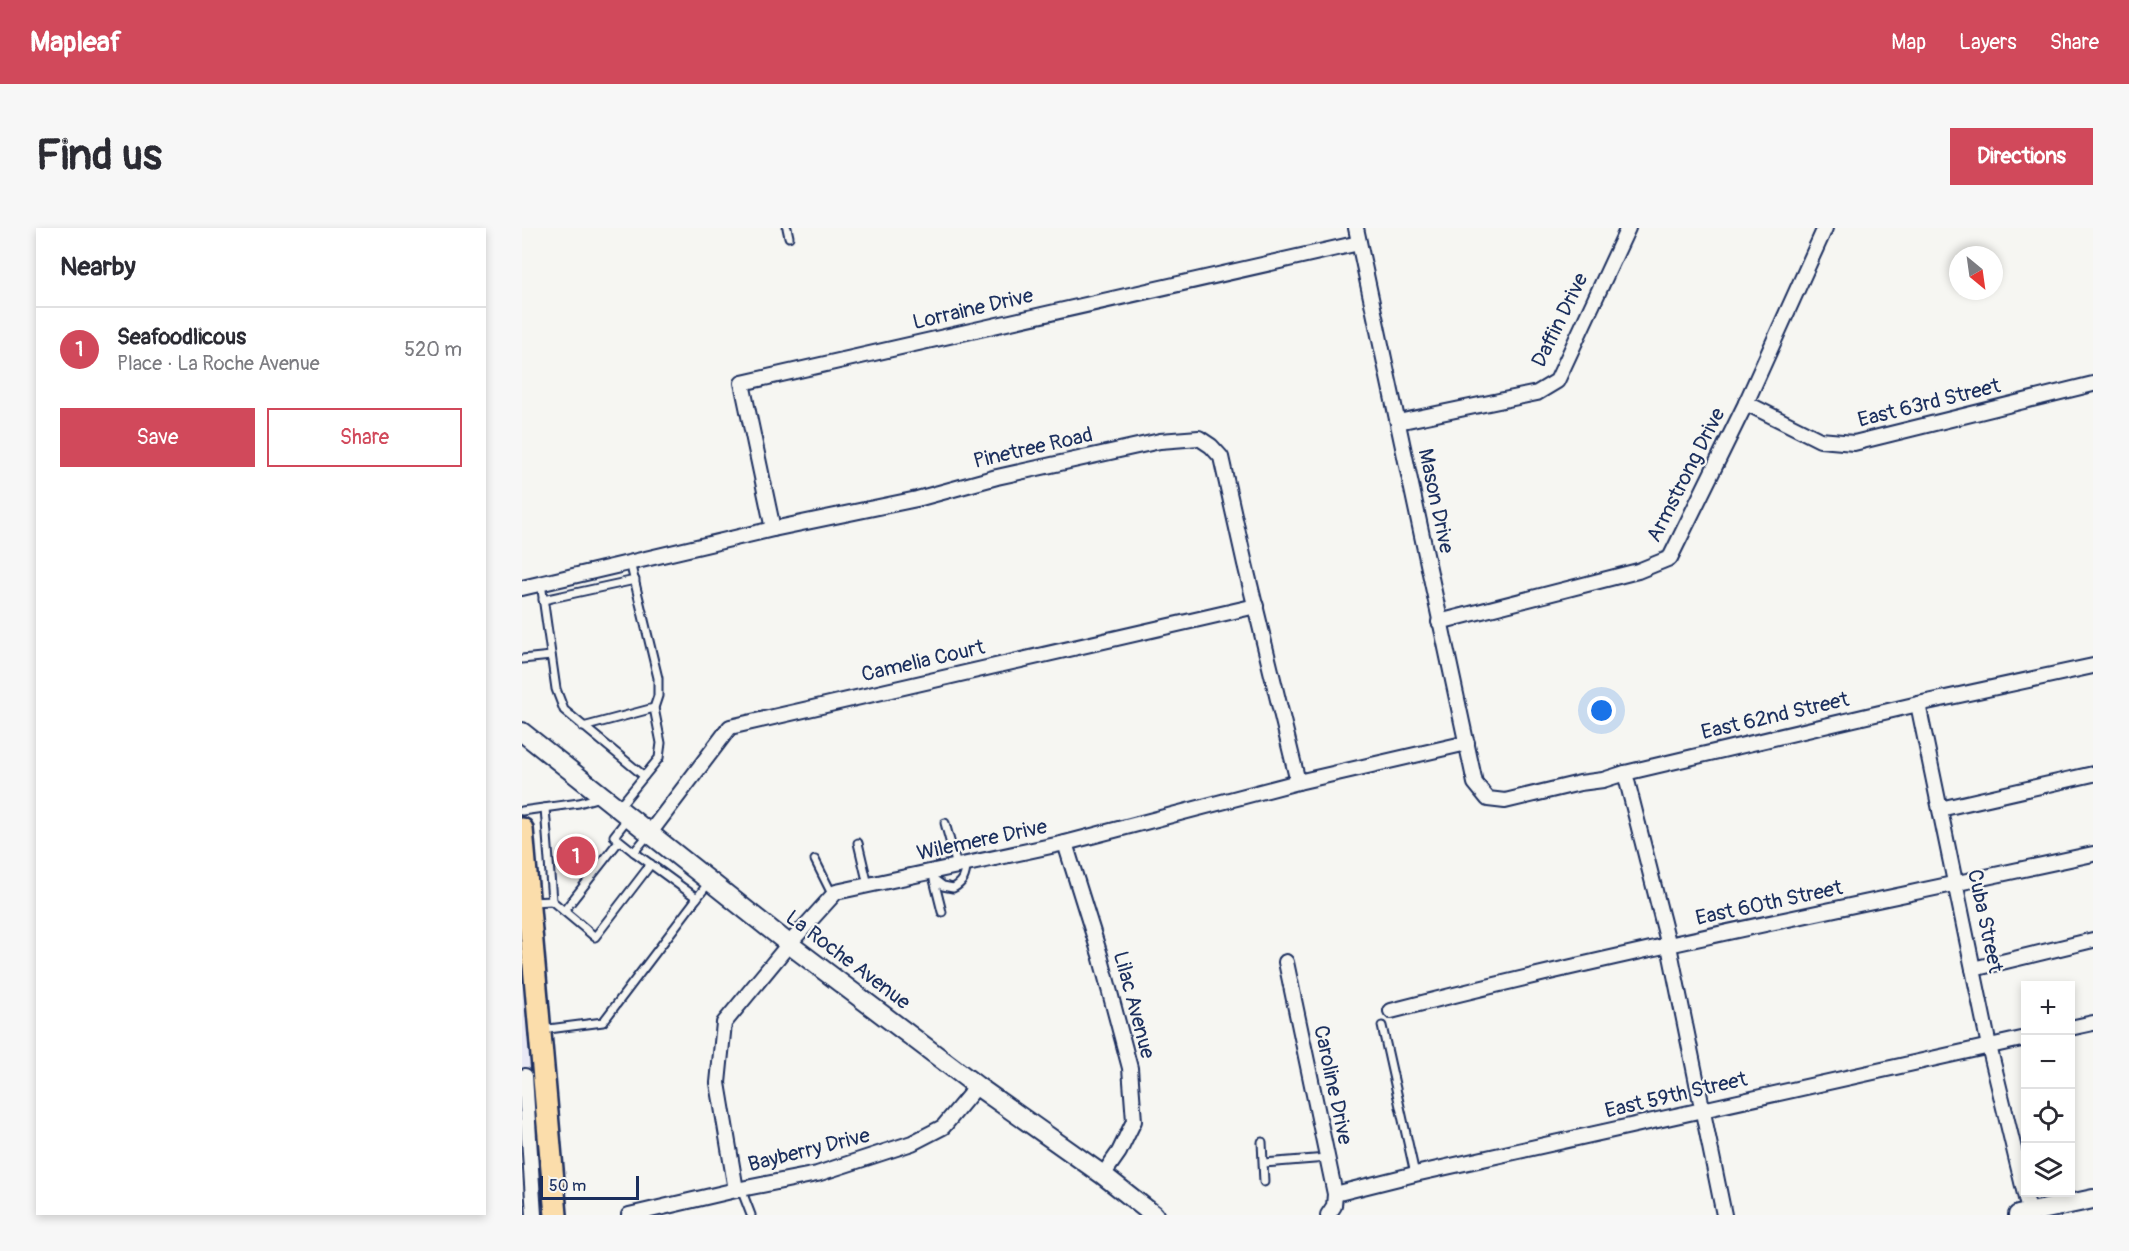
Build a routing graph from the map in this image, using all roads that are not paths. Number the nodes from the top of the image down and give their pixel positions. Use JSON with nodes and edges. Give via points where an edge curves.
{"nodes":[{"id":1,"x":787,"y":228,"type":"edge"},
{"id":2,"x":1356,"y":228,"type":"edge"},
{"id":3,"x":1628,"y":228,"type":"edge"},
{"id":4,"x":1825,"y":228,"type":"edge"},
{"id":5,"x":789,"y":237,"type":"dead end"},
{"id":6,"x":1359,"y":243,"type":"junction"},
{"id":7,"x":2093,"y":384,"type":"edge"},
{"id":8,"x":1746,"y":403,"type":"junction"},
{"id":9,"x":1398,"y":422,"type":"junction"},
{"id":10,"x":773,"y":529,"type":"junction"},
{"id":11,"x":630,"y":562,"type":"junction"},
{"id":12,"x":634,"y":580,"type":"junction"},
{"id":13,"x":541,"y":583,"type":"junction"},
{"id":14,"x":522,"y":588,"type":"edge"},
{"id":15,"x":543,"y":600,"type":"junction"},
{"id":16,"x":1256,"y":606,"type":"junction"},
{"id":17,"x":1439,"y":622,"type":"junction"},
{"id":18,"x":551,"y":656,"type":"junction"},
{"id":19,"x":522,"y":659,"type":"edge"},
{"id":20,"x":2093,"y":666,"type":"edge"},
{"id":21,"x":1917,"y":704,"type":"junction"},
{"id":22,"x":654,"y":708,"type":"junction"},
{"id":23,"x":582,"y":727,"type":"junction"},
{"id":24,"x":522,"y":732,"type":"edge"},
{"id":25,"x":1467,"y":743,"type":"junction"},
{"id":26,"x":1625,"y":773,"type":"junction"},
{"id":27,"x":2093,"y":774,"type":"edge"},
{"id":28,"x":644,"y":776,"type":"junction"},
{"id":29,"x":1298,"y":782,"type":"junction"},
{"id":30,"x":1475,"y":783,"type":"joint"},
{"id":31,"x":602,"y":796,"type":"junction"},
{"id":32,"x":545,"y":808,"type":"junction"},
{"id":33,"x":1940,"y":809,"type":"junction"},
{"id":34,"x":522,"y":811,"type":"edge"},
{"id":35,"x":623,"y":813,"type":"junction"},
{"id":36,"x":945,"y":823,"type":"dead end"},
{"id":37,"x":522,"y":829,"type":"edge"},
{"id":38,"x":649,"y":834,"type":"junction"},
{"id":39,"x":619,"y":841,"type":"junction"},
{"id":40,"x":858,"y":843,"type":"dead end"},
{"id":41,"x":1065,"y":843,"type":"junction"},
{"id":42,"x":634,"y":852,"type":"junction"},
{"id":43,"x":2093,"y":854,"type":"edge"},
{"id":44,"x":815,"y":860,"type":"dead end"},
{"id":45,"x":651,"y":864,"type":"junction"},
{"id":46,"x":961,"y":866,"type":"junction"},
{"id":47,"x":933,"y":876,"type":"junction"},
{"id":48,"x":710,"y":881,"type":"junction"},
{"id":49,"x":1956,"y":884,"type":"junction"},
{"id":50,"x":868,"y":885,"type":"junction"},
{"id":51,"x":833,"y":896,"type":"junction"},
{"id":52,"x":697,"y":898,"type":"junction"},
{"id":53,"x":552,"y":901,"type":"junction"},
{"id":54,"x":528,"y":902,"type":"junction"},
{"id":55,"x":564,"y":911,"type":"junction"},
{"id":56,"x":942,"y":912,"type":"dead end"},
{"id":57,"x":2093,"y":940,"type":"edge"},
{"id":58,"x":789,"y":944,"type":"junction"},
{"id":59,"x":1669,"y":946,"type":"junction"},
{"id":60,"x":1286,"y":962,"type":"dead end"},
{"id":61,"x":1973,"y":969,"type":"junction"},
{"id":62,"x":1391,"y":1011,"type":"dead end"},
{"id":63,"x":2093,"y":1023,"type":"edge"},
{"id":64,"x":1382,"y":1026,"type":"dead end"},
{"id":65,"x":2075,"y":1027,"type":"edge"},
{"id":66,"x":540,"y":1030,"type":"junction"},
{"id":67,"x":2021,"y":1039,"type":"edge"},
{"id":68,"x":1989,"y":1046,"type":"junction"},
{"id":69,"x":525,"y":1076,"type":"dead end"},
{"id":70,"x":977,"y":1086,"type":"junction"},
{"id":71,"x":1701,"y":1111,"type":"junction"},
{"id":72,"x":1262,"y":1142,"type":"dead end"},
{"id":73,"x":1327,"y":1158,"type":"junction"},
{"id":74,"x":1264,"y":1163,"type":"junction"},
{"id":75,"x":1415,"y":1174,"type":"junction"},
{"id":76,"x":1103,"y":1175,"type":"junction"},
{"id":77,"x":1264,"y":1182,"type":"dead end"},
{"id":78,"x":738,"y":1189,"type":"junction"},
{"id":79,"x":1335,"y":1194,"type":"junction"},
{"id":80,"x":2093,"y":1199,"type":"edge"},
{"id":81,"x":2026,"y":1214,"type":"edge"},
{"id":82,"x":534,"y":1215,"type":"edge"},
{"id":83,"x":556,"y":1215,"type":"edge"},
{"id":84,"x":629,"y":1215,"type":"edge"},
{"id":85,"x":751,"y":1215,"type":"edge"},
{"id":86,"x":1154,"y":1215,"type":"edge"},
{"id":87,"x":1328,"y":1215,"type":"edge"},
{"id":88,"x":1724,"y":1215,"type":"edge"}],
"edges":[{"from":1,"to":5,"type":"lane"},
{"from":2,"to":6,"type":"street","name":"Mason Drive"},
{"from":3,"to":9,"type":"street","name":"Daffin Drive","via":[[1557,381],[1537,393]]},
{"from":4,"to":8,"type":"street","name":"Armstrong Drive"},
{"from":6,"to":9,"type":"street","name":"Mason Drive"},
{"from":6,"to":10,"type":"street","name":"Lorraine Drive","via":[[742,382]]},
{"from":7,"to":8,"type":"street","name":"East 63rd Street","via":[[1854,443],[1820,440]]},
{"from":8,"to":17,"type":"street","name":"Armstrong Drive","via":[[1670,558],[1638,571]]},
{"from":9,"to":17,"type":"street","name":"Mason Drive"},
{"from":10,"to":11,"type":"street","name":"Pinetree Road"},
{"from":10,"to":16,"type":"street","name":"Pinetree Road","via":[[1148,444],[1199,438],[1221,457]]},
{"from":11,"to":12,"type":"lane"},
{"from":11,"to":13,"type":"street","name":"Pinetree Road"},
{"from":12,"to":15,"type":"lane"},
{"from":12,"to":22,"type":"lane","via":[[658,678]]},
{"from":13,"to":14,"type":"street","name":"Pinetree Road"},
{"from":13,"to":15,"type":"lane"},
{"from":15,"to":18,"type":"lane"},
{"from":16,"to":29,"type":"street","name":"Pinetree Road"},
{"from":16,"to":38,"type":"street","name":"Camelia Court","via":[[730,727]]},
{"from":17,"to":25,"type":"street","name":"Mason Drive"},
{"from":18,"to":19,"type":"lane"},
{"from":18,"to":23,"type":"lane","via":[[564,710]]},
{"from":20,"to":21,"type":"street","name":"East 62nd Street"},
{"from":21,"to":26,"type":"street","name":"East 62nd Street"},
{"from":21,"to":33,"type":"street","name":"Cuba Street"},
{"from":22,"to":23,"type":"lane"},
{"from":22,"to":28,"type":"lane","via":[[661,743],[659,758]]},
{"from":23,"to":28,"type":"lane"},
{"from":24,"to":31,"type":"main road","name":"La Roche Avenue"},
{"from":25,"to":29,"type":"street","name":"Wilemere Drive"},
{"from":25,"to":30,"type":"street","name":"Mason Drive"},
{"from":26,"to":30,"type":"street","name":"East 62nd Street","via":[[1505,801],[1488,799]]},
{"from":26,"to":59,"type":"street"},
{"from":27,"to":33,"type":"street"},
{"from":28,"to":35,"type":"lane"},
{"from":29,"to":41,"type":"street","name":"Wilemere Drive"},
{"from":31,"to":32,"type":"lane"},
{"from":31,"to":35,"type":"main road","name":"La Roche Avenue"},
{"from":32,"to":34,"type":"lane"},
{"from":32,"to":53,"type":"lane"},
{"from":33,"to":49,"type":"street","name":"Cuba Street"},
{"from":35,"to":38,"type":"main road","name":"La Roche Avenue"},
{"from":35,"to":39,"type":"lane","via":[[614,836]]},
{"from":36,"to":46,"type":"lane"},
{"from":37,"to":54,"type":"main road"},
{"from":38,"to":42,"type":"lane"},
{"from":38,"to":48,"type":"main road","name":"La Roche Avenue"},
{"from":39,"to":42,"type":"lane"},
{"from":39,"to":55,"type":"lane"},
{"from":40,"to":50,"type":"lane"},
{"from":41,"to":46,"type":"street","name":"Wilemere Drive"},
{"from":41,"to":76,"type":"street","name":"Lilac Avenue","via":[[1130,1068],[1134,1121]]},
{"from":42,"to":45,"type":"lane"},
{"from":43,"to":49,"type":"street","name":"East 60th Street"},
{"from":44,"to":51,"type":"lane"},
{"from":45,"to":52,"type":"lane"},
{"from":45,"to":55,"type":"lane","via":[[595,937]]},
{"from":46,"to":47,"type":"street","name":"Wilemere Drive"},
{"from":46,"to":47,"type":"lane","via":[[966,871],[961,884],[953,888],[943,886]]},
{"from":47,"to":50,"type":"street","name":"Wilemere Drive"},
{"from":47,"to":56,"type":"lane"},
{"from":48,"to":52,"type":"lane"},
{"from":48,"to":58,"type":"main road","name":"La Roche Avenue"},
{"from":49,"to":59,"type":"street","name":"East 60th Street"},
{"from":49,"to":61,"type":"street","name":"Cuba Street"},
{"from":50,"to":51,"type":"street","name":"Wilemere Drive"},
{"from":51,"to":58,"type":"street","name":"Wilemere Drive"},
{"from":52,"to":66,"type":"lane","via":[[603,1022]]},
{"from":53,"to":54,"type":"lane"},
{"from":53,"to":55,"type":"lane"},
{"from":54,"to":66,"type":"main road"},
{"from":57,"to":61,"type":"street"},
{"from":58,"to":70,"type":"main road","name":"La Roche Avenue"},
{"from":58,"to":78,"type":"street","name":"Wilemere Drive","via":[[724,1023],[718,1083]]},
{"from":59,"to":62,"type":"street","name":"East 60th Street"},
{"from":59,"to":71,"type":"street"},
{"from":60,"to":73,"type":"street","name":"Caroline Drive"},
{"from":61,"to":68,"type":"street","name":"Cuba Street"},
{"from":63,"to":65,"type":"street"},
{"from":64,"to":75,"type":"lane"},
{"from":66,"to":83,"type":"main road"},
{"from":67,"to":68,"type":"street","name":"East 59th Street"},
{"from":68,"to":71,"type":"street","name":"East 59th Street"},
{"from":68,"to":81,"type":"street","name":"Cuba Street"},
{"from":69,"to":82,"type":"street"},
{"from":70,"to":76,"type":"main road","name":"La Roche Avenue"},
{"from":70,"to":78,"type":"street","name":"Bayberry Drive","via":[[944,1127],[912,1143],[817,1174]]},
{"from":71,"to":75,"type":"street","name":"East 59th Street"},
{"from":71,"to":88,"type":"street"},
{"from":72,"to":74,"type":"lane"},
{"from":73,"to":74,"type":"lane"},
{"from":73,"to":79,"type":"street","name":"Caroline Drive"},
{"from":74,"to":77,"type":"lane"},
{"from":75,"to":79,"type":"street","name":"East 59th Street"},
{"from":76,"to":86,"type":"main road","name":"La Roche Avenue"},
{"from":78,"to":84,"type":"street","name":"Bayberry Drive"},
{"from":78,"to":85,"type":"lane"},
{"from":79,"to":87,"type":"street"},
{"from":80,"to":81,"type":"main road"}]}
